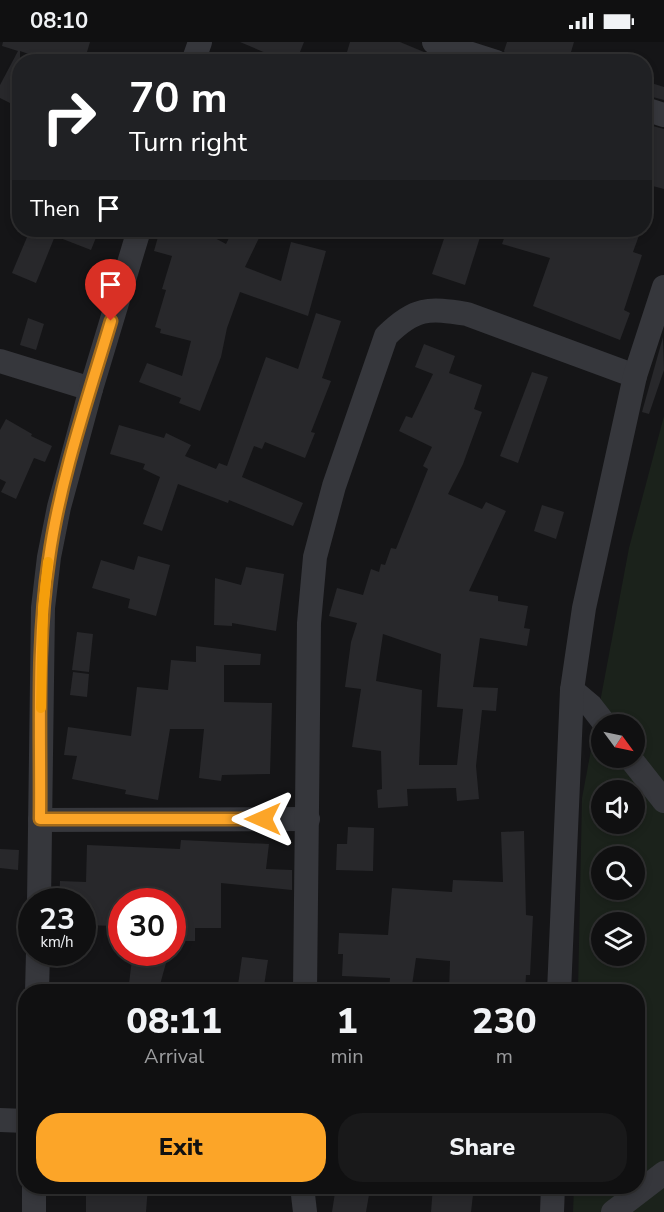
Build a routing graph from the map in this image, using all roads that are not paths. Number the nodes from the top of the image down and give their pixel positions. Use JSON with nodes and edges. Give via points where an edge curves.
{"nodes":[{"id":1,"x":434,"y":42,"type":"edge"},
{"id":2,"x":471,"y":54,"type":"edge"},
{"id":3,"x":137,"y":237,"type":"edge"},
{"id":4,"x":664,"y":287,"type":"edge"},
{"id":5,"x":0,"y":360,"type":"edge"},
{"id":6,"x":635,"y":376,"type":"junction"},
{"id":7,"x":91,"y":389,"type":"junction"},
{"id":8,"x":572,"y":690,"type":"junction"},
{"id":9,"x":597,"y":714,"type":"edge"},
{"id":10,"x":638,"y":768,"type":"edge"},
{"id":11,"x":664,"y":801,"type":"edge"},
{"id":12,"x":40,"y":819,"type":"junction"},
{"id":13,"x":308,"y":819,"type":"junction"},
{"id":14,"x":39,"y":888,"type":"edge"},
{"id":15,"x":38,"y":966,"type":"edge"},
{"id":16,"x":37,"y":984,"type":"edge"},
{"id":17,"x":305,"y":984,"type":"edge"},
{"id":18,"x":559,"y":984,"type":"edge"},
{"id":19,"x":0,"y":1120,"type":"edge"},
{"id":20,"x":18,"y":1121,"type":"edge"},
{"id":21,"x":664,"y":1173,"type":"edge"},
{"id":22,"x":645,"y":1188,"type":"edge"},
{"id":23,"x":34,"y":1194,"type":"edge"},
{"id":24,"x":303,"y":1194,"type":"edge"},
{"id":25,"x":553,"y":1194,"type":"edge"},
{"id":26,"x":637,"y":1194,"type":"edge"},
{"id":27,"x":34,"y":1212,"type":"edge"},
{"id":28,"x":305,"y":1212,"type":"edge"},
{"id":29,"x":552,"y":1212,"type":"edge"},
{"id":30,"x":613,"y":1212,"type":"edge"}],
"edges":[{"from":1,"to":2,"type":"street"},
{"from":3,"to":7,"type":"street"},
{"from":4,"to":6,"type":"street"},
{"from":5,"to":7,"type":"street"},
{"from":6,"to":8,"type":"street","via":[[584,608]]},
{"from":6,"to":13,"type":"street","via":[[451,311],[424,311],[404,318],[386,336],[334,486],[315,557],[309,623]]},
{"from":7,"to":12,"type":"street","via":[[59,507],[44,597]]},
{"from":8,"to":9,"type":"street"},
{"from":8,"to":18,"type":"street"},
{"from":10,"to":11,"type":"street"},
{"from":12,"to":13,"type":"street"},
{"from":12,"to":14,"type":"street"},
{"from":13,"to":17,"type":"street"},
{"from":15,"to":16,"type":"street"},
{"from":19,"to":20,"type":"street"},
{"from":21,"to":22,"type":"street"},
{"from":23,"to":27,"type":"street"},
{"from":24,"to":28,"type":"street"},
{"from":25,"to":29,"type":"street"},
{"from":26,"to":30,"type":"street"}]}
